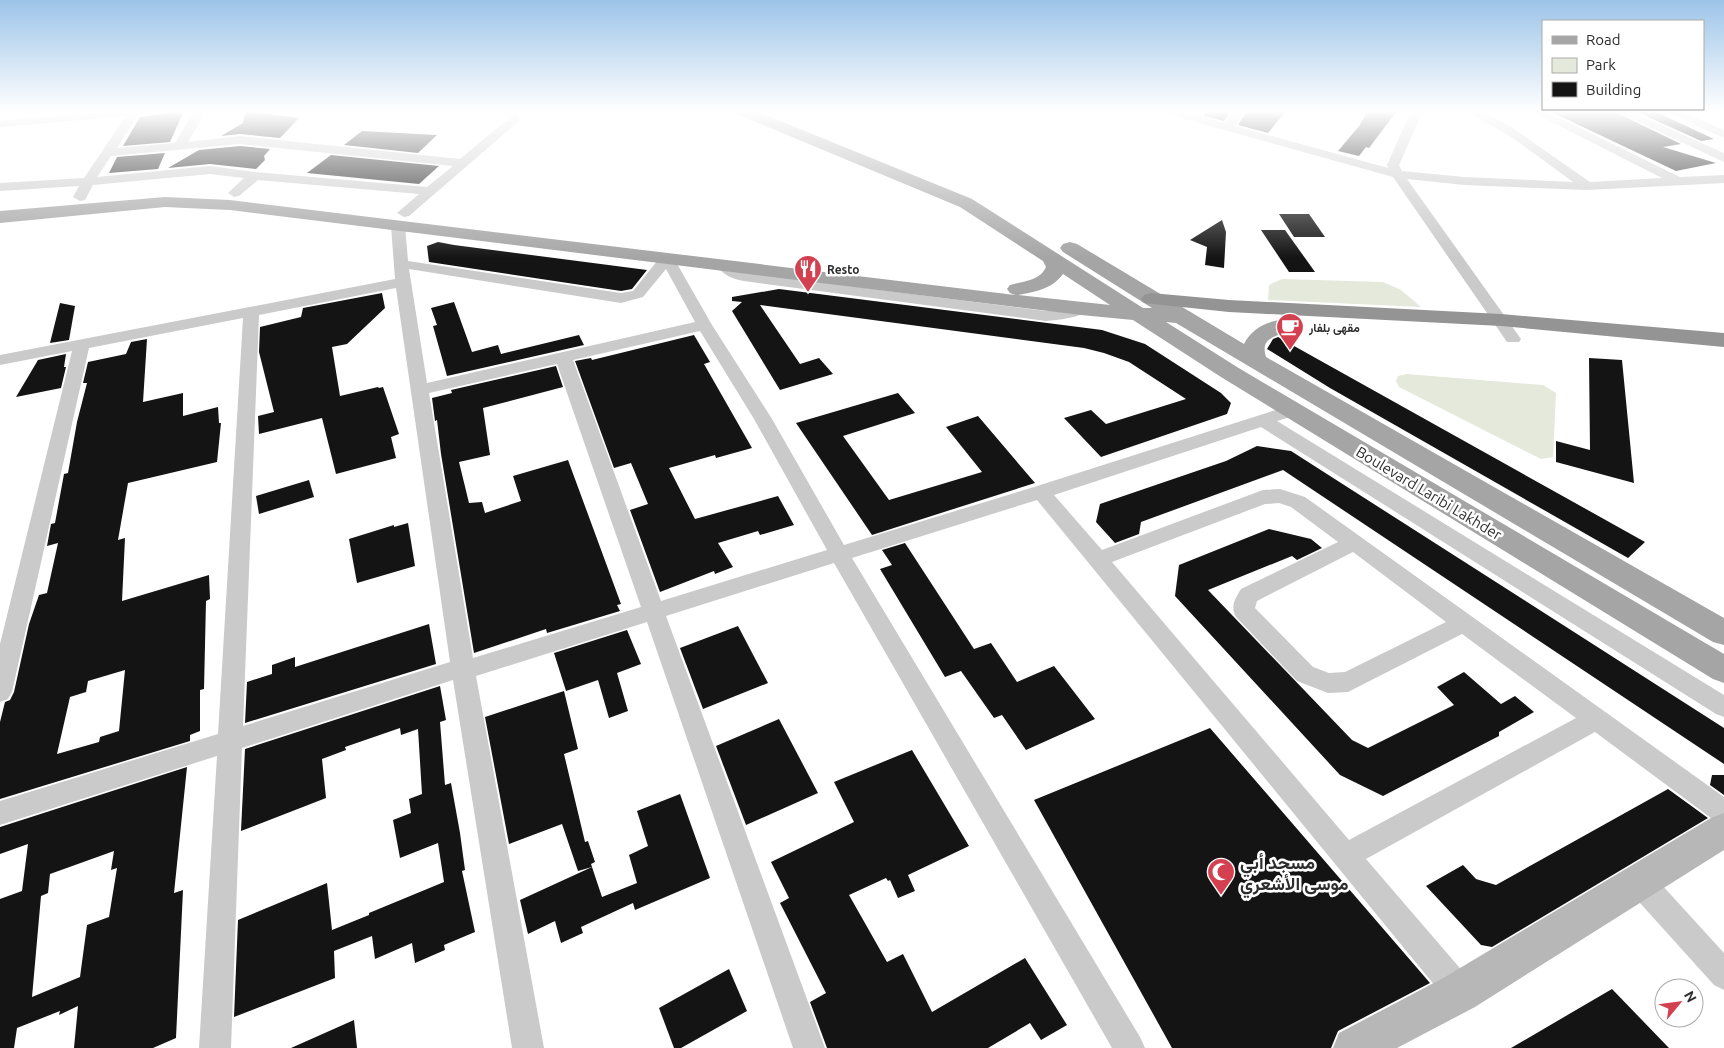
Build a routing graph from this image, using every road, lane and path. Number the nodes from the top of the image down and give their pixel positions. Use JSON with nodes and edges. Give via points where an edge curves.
{"nodes":[{"id":1,"x":103,"y":160,"type":"edge"},
{"id":2,"x":442,"y":160,"type":"edge"},
{"id":3,"x":466,"y":160,"type":"edge"},
{"id":4,"x":861,"y":160,"type":"edge"},
{"id":5,"x":894,"y":160,"type":"edge"},
{"id":6,"x":1345,"y":160,"type":"edge"},
{"id":7,"x":1395,"y":160,"type":"edge"},
{"id":8,"x":1551,"y":160,"type":"edge"},
{"id":9,"x":1635,"y":160,"type":"edge"},
{"id":10,"x":463,"y":162,"type":"junction"},
{"id":11,"x":1397,"y":174,"type":"junction"},
{"id":12,"x":255,"y":176,"type":"junction"},
{"id":13,"x":1724,"y":179,"type":"edge"},
{"id":14,"x":1679,"y":182,"type":"junction"},
{"id":15,"x":1587,"y":186,"type":"junction"},
{"id":16,"x":0,"y":188,"type":"edge"},
{"id":17,"x":431,"y":190,"type":"junction"},
{"id":18,"x":234,"y":193,"type":"junction"},
{"id":19,"x":80,"y":196,"type":"junction"},
{"id":20,"x":0,"y":204,"type":"edge"},
{"id":21,"x":1018,"y":216,"type":"dead end"},
{"id":22,"x":0,"y":217,"type":"edge"},
{"id":23,"x":398,"y":221,"type":"junction"},
{"id":24,"x":1054,"y":248,"type":"junction"},
{"id":25,"x":672,"y":252,"type":"junction"},
{"id":26,"x":402,"y":273,"type":"junction"},
{"id":27,"x":1017,"y":289,"type":"junction"},
{"id":28,"x":1109,"y":296,"type":"junction"},
{"id":29,"x":1143,"y":306,"type":"junction"},
{"id":30,"x":251,"y":312,"type":"junction"},
{"id":31,"x":1181,"y":317,"type":"junction"},
{"id":32,"x":1434,"y":317,"type":"junction"},
{"id":33,"x":1501,"y":320,"type":"junction"},
{"id":34,"x":704,"y":326,"type":"junction"},
{"id":35,"x":1284,"y":326,"type":"junction"},
{"id":36,"x":1447,"y":335,"type":"junction"},
{"id":37,"x":1513,"y":339,"type":"junction"},
{"id":38,"x":1724,"y":340,"type":"edge"},
{"id":39,"x":82,"y":344,"type":"junction"},
{"id":40,"x":1724,"y":356,"type":"edge"},
{"id":41,"x":564,"y":359,"type":"junction"},
{"id":42,"x":0,"y":360,"type":"edge"},
{"id":43,"x":1256,"y":360,"type":"junction"},
{"id":44,"x":420,"y":390,"type":"junction"},
{"id":45,"x":1291,"y":410,"type":"junction"},
{"id":46,"x":1264,"y":421,"type":"junction"},
{"id":47,"x":1041,"y":492,"type":"junction"},
{"id":48,"x":1354,"y":543,"type":"junction"},
{"id":49,"x":839,"y":554,"type":"junction"},
{"id":50,"x":1098,"y":560,"type":"junction"},
{"id":51,"x":1681,"y":608,"type":"junction"},
{"id":52,"x":653,"y":611,"type":"junction"},
{"id":53,"x":1724,"y":616,"type":"edge"},
{"id":54,"x":1465,"y":622,"type":"junction"},
{"id":55,"x":1724,"y":633,"type":"edge"},
{"id":56,"x":464,"y":670,"type":"junction"},
{"id":57,"x":1724,"y":670,"type":"edge"},
{"id":58,"x":0,"y":692,"type":"edge"},
{"id":59,"x":1724,"y":707,"type":"edge"},
{"id":60,"x":1597,"y":719,"type":"junction"},
{"id":61,"x":231,"y":741,"type":"junction"},
{"id":62,"x":1724,"y":812,"type":"edge"},
{"id":63,"x":0,"y":813,"type":"edge"},
{"id":64,"x":1724,"y":830,"type":"edge"},
{"id":65,"x":1346,"y":856,"type":"junction"},
{"id":66,"x":1641,"y":883,"type":"junction"},
{"id":67,"x":1724,"y":975,"type":"edge"},
{"id":68,"x":1460,"y":992,"type":"junction"},
{"id":69,"x":215,"y":1048,"type":"edge"},
{"id":70,"x":528,"y":1048,"type":"edge"},
{"id":71,"x":809,"y":1048,"type":"edge"},
{"id":72,"x":1129,"y":1048,"type":"edge"},
{"id":73,"x":1354,"y":1048,"type":"edge"}],
"edges":[{"from":1,"to":19,"type":"street"},
{"from":2,"to":10,"type":"street"},
{"from":3,"to":10,"type":"street"},
{"from":4,"to":24,"type":"main road","via":[[966,203]]},
{"from":5,"to":21,"type":"main road","via":[[952,183]]},
{"from":6,"to":11,"type":"street"},
{"from":7,"to":11,"type":"street","via":[[1393,165]]},
{"from":8,"to":15,"type":"street"},
{"from":9,"to":14,"type":"street"},
{"from":10,"to":17,"type":"street"},
{"from":11,"to":15,"type":"street","via":[[1464,181]]},
{"from":11,"to":33,"type":"street"},
{"from":12,"to":17,"type":"street"},
{"from":12,"to":18,"type":"street"},
{"from":12,"to":19,"type":"street","via":[[210,170]]},
{"from":13,"to":14,"type":"street"},
{"from":14,"to":15,"type":"street"},
{"from":16,"to":19,"type":"street"},
{"from":17,"to":23,"type":"street"},
{"from":18,"to":19,"type":"main road","via":[[172,190]]},
{"from":18,"to":23,"type":"main road"},
{"from":19,"to":20,"type":"main road"},
{"from":19,"to":22,"type":"main road"},
{"from":19,"to":23,"type":"main road","via":[[199,202]]},
{"from":23,"to":25,"type":"main road"},
{"from":23,"to":26,"type":"street"},
{"from":24,"to":27,"type":"main road","via":[[1056,267],[1051,276],[1032,286]]},
{"from":24,"to":28,"type":"main road"},
{"from":24,"to":29,"type":"main road","name":"Boulevard Laribi Lakhder"},
{"from":25,"to":26,"type":"street","via":[[638,294],[621,298]]},
{"from":25,"to":27,"type":"main road"},
{"from":25,"to":29,"type":"main road","via":[[724,266],[1081,309]]},
{"from":25,"to":34,"type":"street"},
{"from":26,"to":30,"type":"street"},
{"from":26,"to":44,"type":"street"},
{"from":27,"to":28,"type":"main road"},
{"from":28,"to":29,"type":"main road"},
{"from":29,"to":31,"type":"main road"},
{"from":29,"to":32,"type":"highway","via":[[1229,306]]},
{"from":29,"to":45,"type":"main road","name":"Boulevard Laribi Lakhder"},
{"from":30,"to":39,"type":"street"},
{"from":30,"to":61,"type":"street"},
{"from":31,"to":35,"type":"highway"},
{"from":31,"to":43,"type":"main road","name":"Boulevard Laribi Lakhder"},
{"from":32,"to":33,"type":"highway"},
{"from":32,"to":36,"type":"highway"},
{"from":33,"to":37,"type":"street"},
{"from":33,"to":38,"type":"highway"},
{"from":34,"to":41,"type":"street"},
{"from":34,"to":49,"type":"street","via":[[763,419]]},
{"from":35,"to":36,"type":"highway"},
{"from":35,"to":43,"type":"main road","via":[[1259,336],[1253,350]]},
{"from":36,"to":37,"type":"highway"},
{"from":37,"to":40,"type":"highway"},
{"from":39,"to":42,"type":"street"},
{"from":39,"to":58,"type":"street"},
{"from":41,"to":44,"type":"street"},
{"from":41,"to":52,"type":"street"},
{"from":43,"to":51,"type":"main road","name":"Boulevard Laribi Lakhder"},
{"from":44,"to":56,"type":"street"},
{"from":45,"to":46,"type":"street"},
{"from":45,"to":57,"type":"main road","name":"Boulevard Laribi Lakhder"},
{"from":46,"to":47,"type":"street"},
{"from":46,"to":59,"type":"street"},
{"from":47,"to":49,"type":"street"},
{"from":47,"to":50,"type":"street"},
{"from":48,"to":50,"type":"street","via":[[1298,502],[1271,496]]},
{"from":48,"to":54,"type":"street"},
{"from":48,"to":54,"type":"street","via":[[1249,595],[1244,603],[1244,611],[1304,674],[1328,683],[1348,682]]},
{"from":49,"to":52,"type":"street"},
{"from":49,"to":72,"type":"street"},
{"from":50,"to":65,"type":"street"},
{"from":51,"to":53,"type":"street"},
{"from":51,"to":55,"type":"main road","name":"Boulevard Laribi Lakhder"},
{"from":52,"to":56,"type":"street"},
{"from":52,"to":71,"type":"street"},
{"from":54,"to":60,"type":"street"},
{"from":56,"to":61,"type":"street"},
{"from":56,"to":70,"type":"street"},
{"from":60,"to":62,"type":"street"},
{"from":60,"to":65,"type":"street"},
{"from":61,"to":63,"type":"street"},
{"from":61,"to":69,"type":"street"},
{"from":64,"to":66,"type":"street"},
{"from":65,"to":68,"type":"street"},
{"from":66,"to":67,"type":"street"},
{"from":66,"to":68,"type":"street"},
{"from":68,"to":73,"type":"street"}]}
